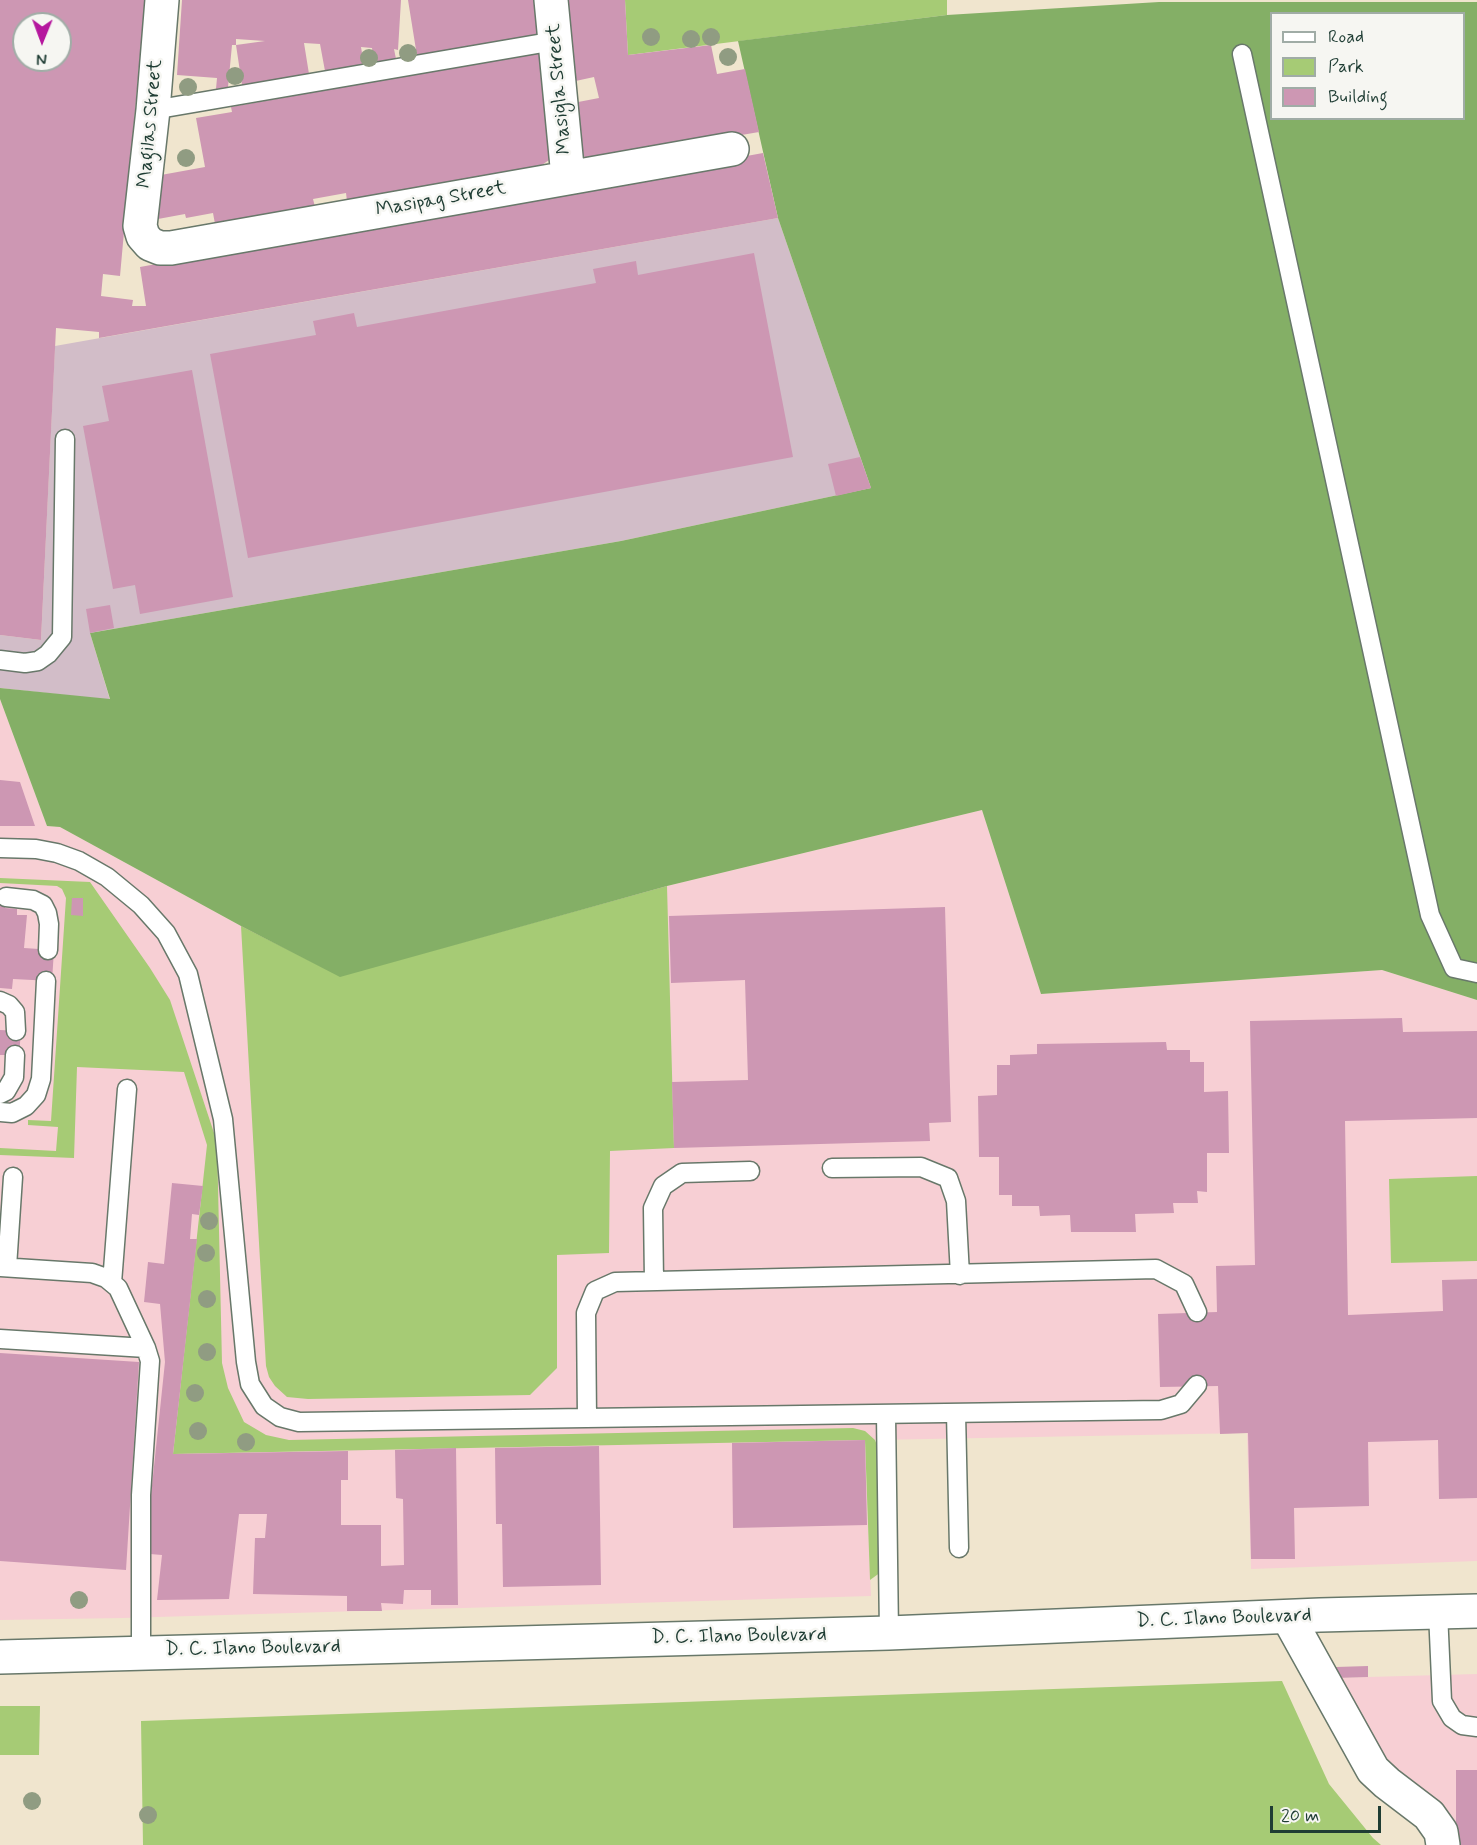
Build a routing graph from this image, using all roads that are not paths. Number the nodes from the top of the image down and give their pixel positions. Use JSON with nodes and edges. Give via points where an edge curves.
{"nodes":[{"id":1,"x":162,"y":0,"type":"edge"},
{"id":2,"x":551,"y":0,"type":"edge"},
{"id":3,"x":555,"y":41,"type":"junction"},
{"id":4,"x":1242,"y":54,"type":"dead end"},
{"id":5,"x":153,"y":110,"type":"junction"},
{"id":6,"x":732,"y":149,"type":"dead end"},
{"id":7,"x":568,"y":177,"type":"junction"},
{"id":8,"x":150,"y":244,"type":"joint"},
{"id":9,"x":65,"y":439,"type":"dead end"},
{"id":10,"x":0,"y":660,"type":"edge"},
{"id":11,"x":0,"y":848,"type":"edge"},
{"id":12,"x":6,"y":897,"type":"dead end"},
{"id":13,"x":48,"y":950,"type":"dead end"},
{"id":14,"x":1477,"y":973,"type":"edge"},
{"id":15,"x":46,"y":981,"type":"dead end"},
{"id":16,"x":0,"y":1001,"type":"edge"},
{"id":17,"x":16,"y":1031,"type":"dead end"},
{"id":18,"x":15,"y":1055,"type":"dead end"},
{"id":19,"x":127,"y":1089,"type":"dead end"},
{"id":20,"x":0,"y":1094,"type":"edge"},
{"id":21,"x":0,"y":1112,"type":"edge"},
{"id":22,"x":832,"y":1168,"type":"dead end"},
{"id":23,"x":750,"y":1171,"type":"dead end"},
{"id":24,"x":8,"y":1183,"type":"edge"},
{"id":25,"x":3,"y":1267,"type":"edge"},
{"id":26,"x":960,"y":1275,"type":"junction"},
{"id":27,"x":654,"y":1281,"type":"junction"},
{"id":28,"x":112,"y":1283,"type":"junction"},
{"id":29,"x":1197,"y":1312,"type":"dead end"},
{"id":30,"x":0,"y":1339,"type":"edge"},
{"id":31,"x":146,"y":1348,"type":"junction"},
{"id":32,"x":1197,"y":1385,"type":"dead end"},
{"id":33,"x":956,"y":1413,"type":"junction"},
{"id":34,"x":886,"y":1415,"type":"junction"},
{"id":35,"x":587,"y":1419,"type":"junction"},
{"id":36,"x":959,"y":1548,"type":"dead end"},
{"id":37,"x":1477,"y":1611,"type":"edge"},
{"id":38,"x":1438,"y":1612,"type":"junction"},
{"id":39,"x":1288,"y":1617,"type":"junction"},
{"id":40,"x":889,"y":1633,"type":"junction"},
{"id":41,"x":141,"y":1652,"type":"junction"},
{"id":42,"x":0,"y":1657,"type":"edge"},
{"id":43,"x":1477,"y":1727,"type":"edge"},
{"id":44,"x":1443,"y":1845,"type":"edge"}],
"edges":[{"from":1,"to":5,"type":"street","name":"Magilas Street"},
{"from":2,"to":3,"type":"street","name":"Masigla Street"},
{"from":3,"to":5,"type":"lane"},
{"from":3,"to":7,"type":"street","name":"Masigla Street"},
{"from":4,"to":14,"type":"lane","via":[[1430,915],[1454,968]]},
{"from":5,"to":8,"type":"street","name":"Magilas Street","via":[[140,226]]},
{"from":6,"to":7,"type":"street","name":"Masipag Street"},
{"from":7,"to":8,"type":"street","name":"Masipag Street","via":[[171,248]]},
{"from":9,"to":10,"type":"lane","via":[[62,637],[38,661]]},
{"from":11,"to":35,"type":"lane","via":[[57,853],[107,877],[141,905],[166,933],[188,974],[223,1119],[246,1362],[250,1384],[264,1406],[280,1418],[299,1422]]},
{"from":12,"to":13,"type":"lane","via":[[43,905],[50,924]]},
{"from":15,"to":21,"type":"lane","via":[[41,1079],[36,1095],[20,1110]]},
{"from":16,"to":17,"type":"lane","via":[[15,1012]]},
{"from":18,"to":20,"type":"lane","via":[[14,1077]]},
{"from":19,"to":28,"type":"lane"},
{"from":22,"to":26,"type":"lane","via":[[921,1167],[948,1178],[956,1202]]},
{"from":23,"to":27,"type":"lane","via":[[682,1173],[663,1186],[653,1208]]},
{"from":24,"to":25,"type":"lane"},
{"from":25,"to":28,"type":"lane","via":[[92,1273]]},
{"from":26,"to":27,"type":"lane"},
{"from":26,"to":29,"type":"lane","via":[[1156,1269],[1184,1284]]},
{"from":27,"to":35,"type":"lane","via":[[615,1282],[596,1292],[586,1313]]},
{"from":28,"to":31,"type":"lane"},
{"from":30,"to":31,"type":"lane"},
{"from":31,"to":41,"type":"lane","via":[[150,1361],[141,1495]]},
{"from":32,"to":33,"type":"lane","via":[[1181,1404],[1161,1410]]},
{"from":33,"to":34,"type":"lane"},
{"from":33,"to":36,"type":"lane"},
{"from":34,"to":35,"type":"lane"},
{"from":34,"to":40,"type":"lane"},
{"from":37,"to":38,"type":"street","name":"D. C. Ilano Boulevard"},
{"from":38,"to":39,"type":"street","name":"D. C. Ilano Boulevard"},
{"from":38,"to":43,"type":"lane","via":[[1442,1701],[1452,1718],[1462,1725]]},
{"from":39,"to":40,"type":"street","name":"D. C. Ilano Boulevard"},
{"from":39,"to":44,"type":"street","via":[[1373,1770],[1429,1815]]},
{"from":40,"to":41,"type":"street","name":"D. C. Ilano Boulevard"},
{"from":41,"to":42,"type":"street","name":"D. C. Ilano Boulevard"}]}
